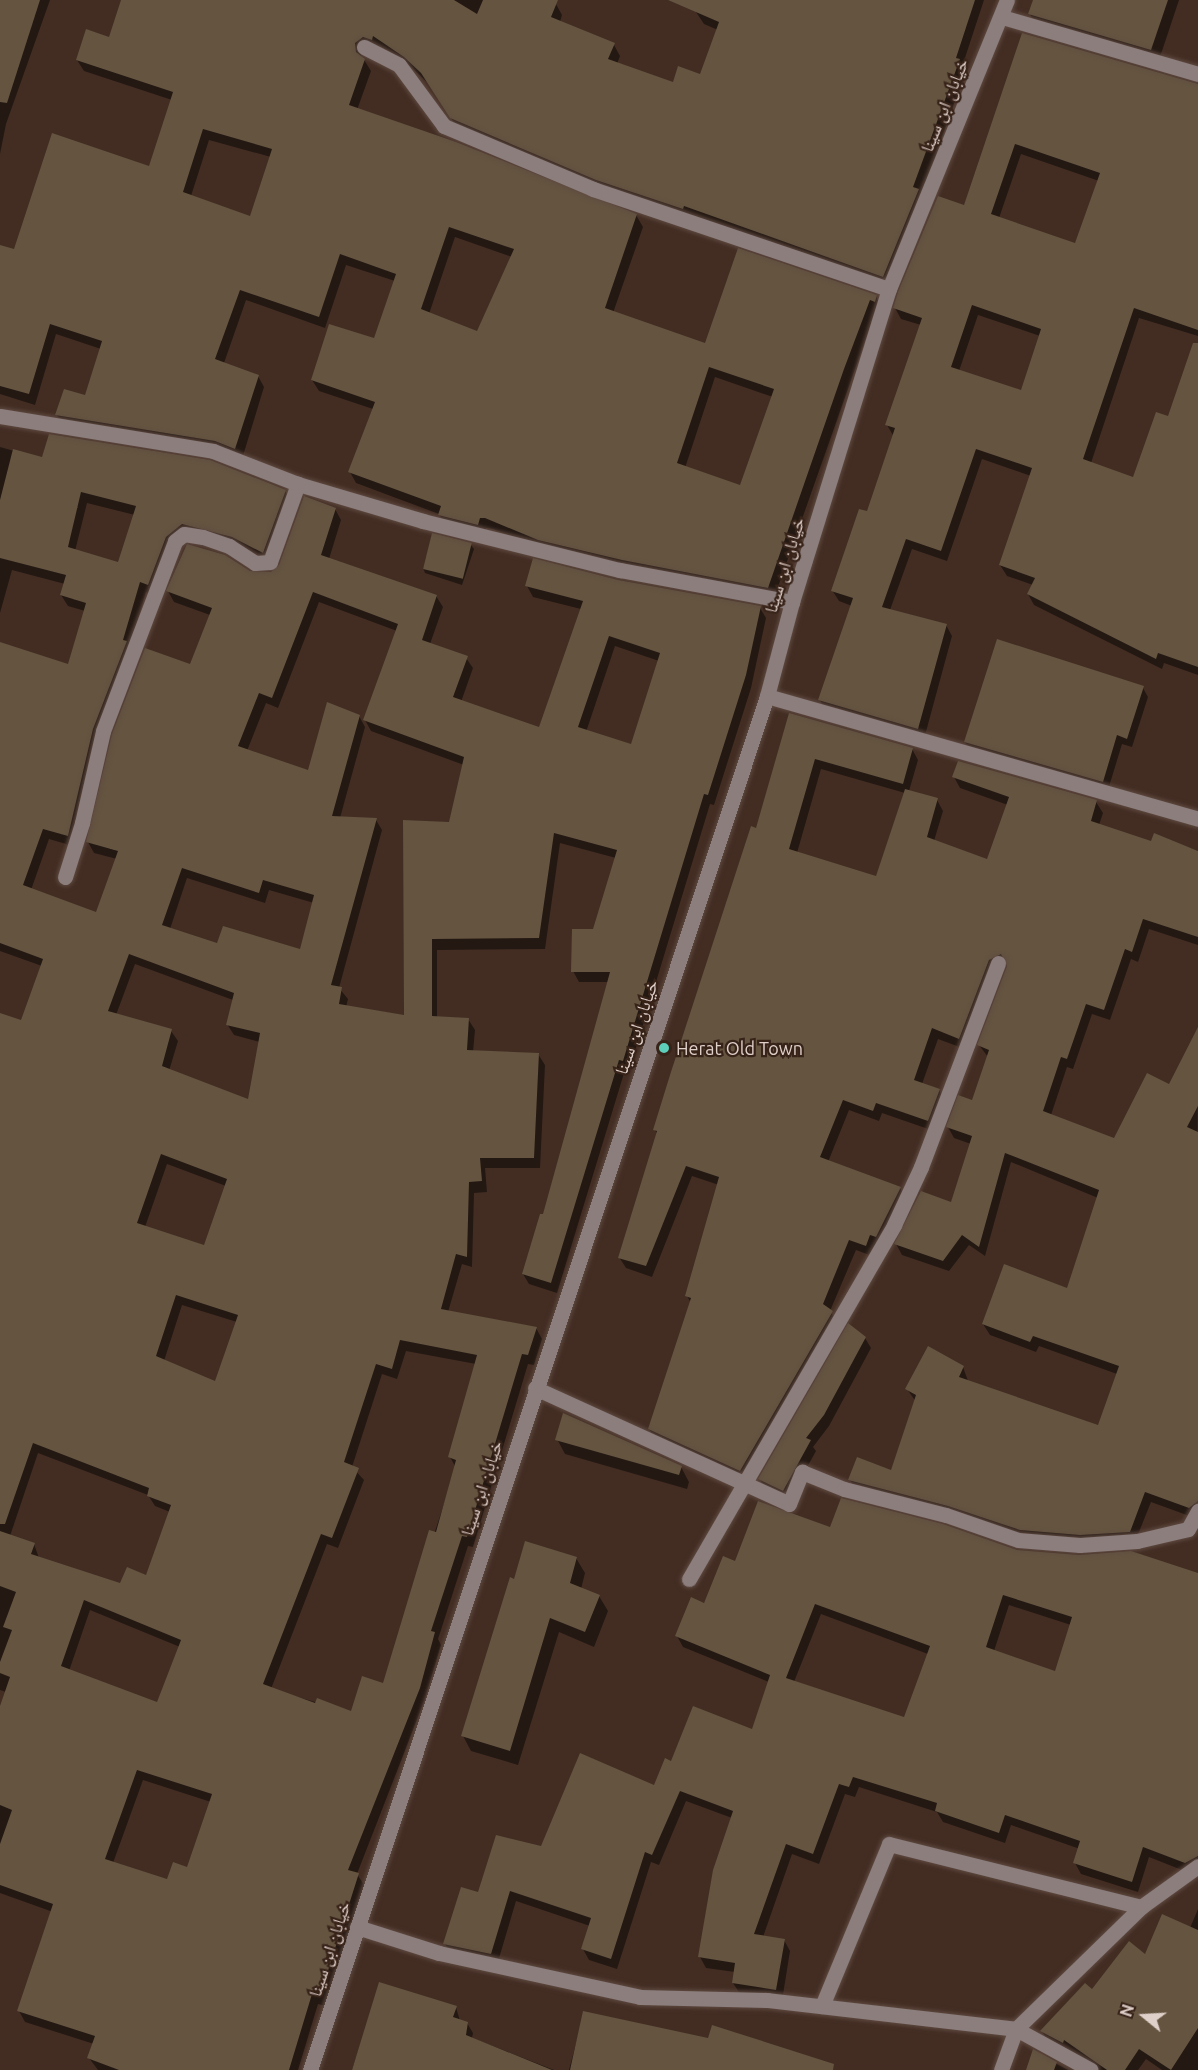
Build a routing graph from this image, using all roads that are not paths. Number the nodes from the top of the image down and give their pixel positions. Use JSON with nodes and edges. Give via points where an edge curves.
{"nodes":[{"id":1,"x":1007,"y":0,"type":"edge"},
{"id":2,"x":1002,"y":17,"type":"junction"},
{"id":3,"x":364,"y":47,"type":"dead end"},
{"id":4,"x":1198,"y":74,"type":"edge"},
{"id":5,"x":889,"y":289,"type":"junction"},
{"id":6,"x":0,"y":416,"type":"edge"},
{"id":7,"x":298,"y":484,"type":"junction"},
{"id":8,"x":792,"y":602,"type":"junction"},
{"id":9,"x":768,"y":696,"type":"junction"},
{"id":10,"x":1198,"y":819,"type":"edge"},
{"id":11,"x":64,"y":877,"type":"dead end"},
{"id":12,"x":998,"y":963,"type":"dead end"},
{"id":13,"x":535,"y":1388,"type":"junction"},
{"id":14,"x":742,"y":1481,"type":"junction"},
{"id":15,"x":1198,"y":1511,"type":"edge"},
{"id":16,"x":689,"y":1579,"type":"dead end"},
{"id":17,"x":1198,"y":1866,"type":"edge"},
{"id":18,"x":1141,"y":1907,"type":"junction"},
{"id":19,"x":357,"y":1927,"type":"junction"},
{"id":20,"x":822,"y":2006,"type":"junction"},
{"id":21,"x":1016,"y":2029,"type":"junction"},
{"id":22,"x":309,"y":2070,"type":"edge"},
{"id":23,"x":1000,"y":2070,"type":"edge"},
{"id":24,"x":1091,"y":2070,"type":"edge"}],
"edges":[{"from":1,"to":2,"type":"street","name":"خیابان ابن سینا"},
{"from":2,"to":4,"type":"street"},
{"from":2,"to":5,"type":"street","name":"خیابان ابن سینا"},
{"from":3,"to":5,"type":"street","via":[[399,65],[444,126],[593,189]]},
{"from":5,"to":8,"type":"street","name":"خیابان ابن سینا"},
{"from":6,"to":7,"type":"street","via":[[213,452]]},
{"from":7,"to":8,"type":"street","via":[[423,521],[620,570]]},
{"from":7,"to":11,"type":"street","via":[[270,562],[255,563],[229,546],[203,537],[184,534],[175,541],[103,731],[82,823]]},
{"from":8,"to":9,"type":"street","name":"خیابان ابن سینا"},
{"from":9,"to":10,"type":"street"},
{"from":9,"to":13,"type":"street","name":"خیابان ابن سینا"},
{"from":12,"to":14,"type":"street","via":[[921,1167],[894,1225]]},
{"from":13,"to":14,"type":"street"},
{"from":13,"to":19,"type":"street","name":"خیابان ابن سینا"},
{"from":14,"to":15,"type":"street","via":[[789,1504],[802,1472],[844,1489],[946,1515],[1018,1540],[1080,1545],[1137,1541],[1188,1529]]},
{"from":14,"to":16,"type":"street"},
{"from":17,"to":18,"type":"street"},
{"from":18,"to":20,"type":"street","via":[[890,1844]]},
{"from":18,"to":21,"type":"street"},
{"from":19,"to":20,"type":"street","via":[[439,1953],[640,1997],[766,2000]]},
{"from":19,"to":22,"type":"street","name":"خیابان ابن سینا"},
{"from":20,"to":21,"type":"street"},
{"from":21,"to":23,"type":"street"},
{"from":21,"to":24,"type":"street"}]}
